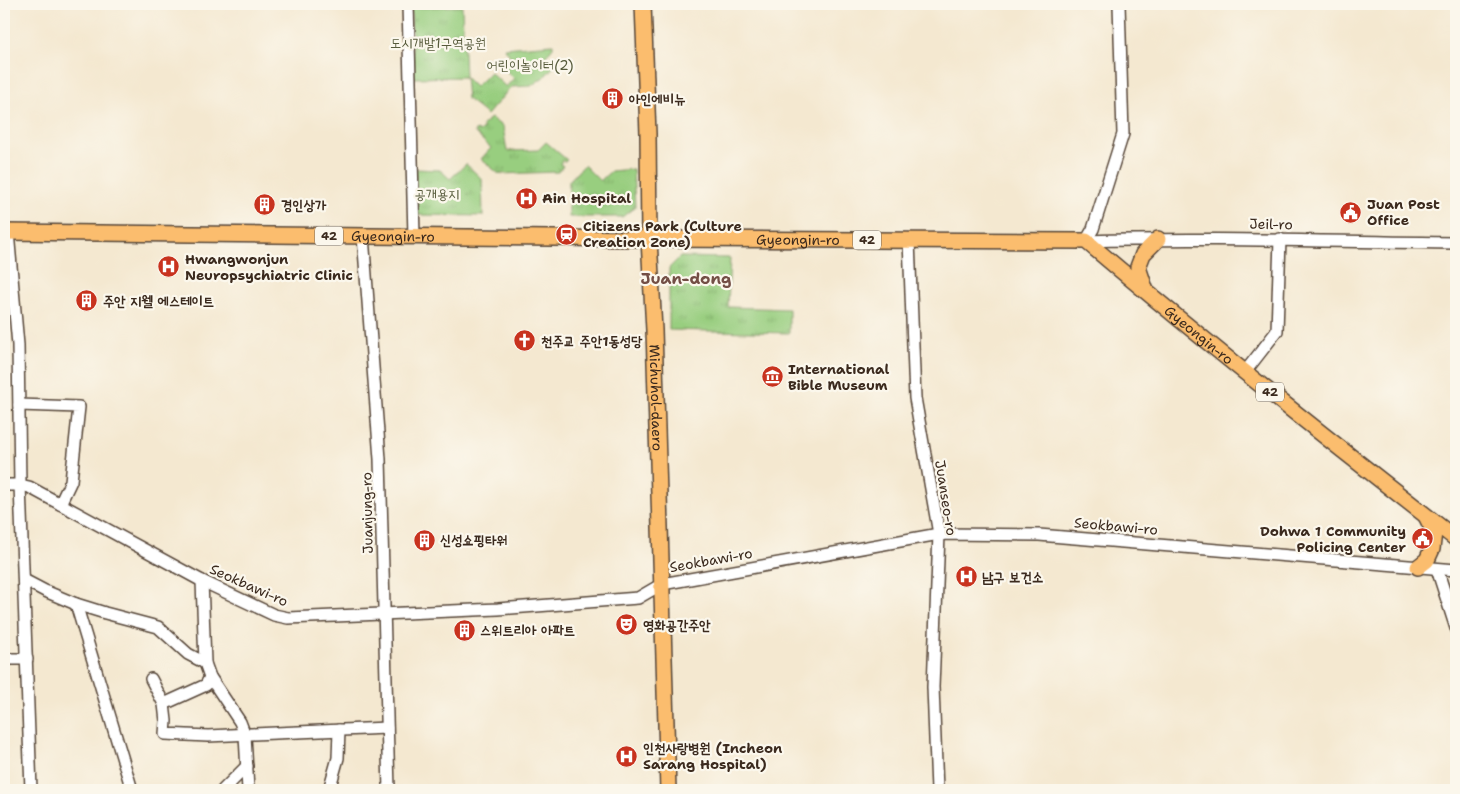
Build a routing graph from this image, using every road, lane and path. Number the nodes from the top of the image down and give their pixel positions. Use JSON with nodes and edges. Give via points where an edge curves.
{"nodes":[{"id":1,"x":408,"y":4,"type":"edge"},
{"id":2,"x":643,"y":4,"type":"edge"},
{"id":3,"x":1119,"y":4,"type":"edge"},
{"id":4,"x":6,"y":232,"type":"edge"},
{"id":5,"x":363,"y":236,"type":"junction"},
{"id":6,"x":414,"y":236,"type":"junction"},
{"id":7,"x":649,"y":239,"type":"junction"},
{"id":8,"x":1158,"y":239,"type":"junction"},
{"id":9,"x":1280,"y":239,"type":"junction"},
{"id":10,"x":909,"y":240,"type":"junction"},
{"id":11,"x":1086,"y":241,"type":"junction"},
{"id":12,"x":1456,"y":243,"type":"edge"},
{"id":13,"x":1146,"y":293,"type":"junction"},
{"id":14,"x":1245,"y":372,"type":"junction"},
{"id":15,"x":19,"y":405,"type":"junction"},
{"id":16,"x":20,"y":484,"type":"junction"},
{"id":17,"x":4,"y":485,"type":"edge"},
{"id":18,"x":60,"y":504,"type":"junction"},
{"id":19,"x":1425,"y":515,"type":"junction"},
{"id":20,"x":938,"y":534,"type":"junction"},
{"id":21,"x":1456,"y":539,"type":"edge"},
{"id":22,"x":1418,"y":567,"type":"junction"},
{"id":23,"x":1437,"y":569,"type":"junction"},
{"id":24,"x":1456,"y":570,"type":"edge"},
{"id":25,"x":24,"y":580,"type":"junction"},
{"id":26,"x":202,"y":581,"type":"junction"},
{"id":27,"x":662,"y":584,"type":"junction"},
{"id":28,"x":76,"y":604,"type":"junction"},
{"id":29,"x":384,"y":614,"type":"junction"},
{"id":30,"x":1456,"y":628,"type":"edge"},
{"id":31,"x":4,"y":659,"type":"edge"},
{"id":32,"x":26,"y":659,"type":"junction"},
{"id":33,"x":205,"y":663,"type":"junction"},
{"id":34,"x":210,"y":677,"type":"junction"},
{"id":35,"x":151,"y":679,"type":"dead end"},
{"id":36,"x":164,"y":704,"type":"junction"},
{"id":37,"x":387,"y":728,"type":"junction"},
{"id":38,"x":339,"y":730,"type":"junction"},
{"id":39,"x":245,"y":735,"type":"junction"},
{"id":40,"x":247,"y":766,"type":"junction"},
{"id":41,"x":31,"y":790,"type":"edge"},
{"id":42,"x":132,"y":790,"type":"edge"},
{"id":43,"x":223,"y":790,"type":"edge"},
{"id":44,"x":248,"y":790,"type":"edge"},
{"id":45,"x":329,"y":790,"type":"edge"},
{"id":46,"x":389,"y":790,"type":"edge"},
{"id":47,"x":668,"y":790,"type":"edge"},
{"id":48,"x":937,"y":790,"type":"edge"}],
"edges":[{"from":1,"to":6,"type":"street"},
{"from":2,"to":7,"type":"main road","name":"Michuhol-daero"},
{"from":3,"to":11,"type":"street","via":[[1123,134],[1093,229]]},
{"from":4,"to":5,"type":"main road","name":"Gyeongin-ro","number":"42"},
{"from":4,"to":15,"type":"street","via":[[18,346]]},
{"from":5,"to":6,"type":"main road","name":"Gyeongin-ro","number":"42"},
{"from":5,"to":29,"type":"street","name":"Juanjung-ro","via":[[380,459]]},
{"from":6,"to":7,"type":"main road","name":"Gyeongin-ro","number":"42"},
{"from":7,"to":10,"type":"main road","name":"Gyeongin-ro","number":"42"},
{"from":7,"to":27,"type":"main road","name":"Michuhol-daero"},
{"from":8,"to":9,"type":"street","name":"Jeil-ro"},
{"from":8,"to":11,"type":"street","name":"Jeil-ro"},
{"from":8,"to":13,"type":"main road","via":[[1143,254],[1138,267]]},
{"from":9,"to":12,"type":"street","name":"Jeil-ro"},
{"from":9,"to":14,"type":"street","via":[[1278,330]]},
{"from":10,"to":11,"type":"main road","name":"Gyeongin-ro","number":"42"},
{"from":10,"to":20,"type":"street","name":"Juanseo-ro","via":[[915,398]]},
{"from":11,"to":13,"type":"main road","name":"Gyeongin-ro","number":"42"},
{"from":13,"to":14,"type":"main road","name":"Gyeongin-ro","number":"42"},
{"from":14,"to":19,"type":"main road","name":"Gyeongin-ro","number":"42"},
{"from":15,"to":16,"type":"street"},
{"from":15,"to":18,"type":"street","via":[[79,407],[71,482]]},
{"from":16,"to":17,"type":"street","name":"Seokbawi-ro"},
{"from":16,"to":18,"type":"street","name":"Seokbawi-ro"},
{"from":16,"to":25,"type":"street"},
{"from":18,"to":26,"type":"street","name":"Seokbawi-ro"},
{"from":19,"to":21,"type":"main road","name":"Gyeongin-ro","number":"42"},
{"from":19,"to":22,"type":"main road","via":[[1434,532],[1432,549],[1428,560]]},
{"from":20,"to":22,"type":"street","name":"Seokbawi-ro","via":[[1039,535]]},
{"from":20,"to":27,"type":"street","name":"Seokbawi-ro"},
{"from":20,"to":48,"type":"street","name":"Juanseo-ro","via":[[933,687]]},
{"from":22,"to":23,"type":"street","name":"Seokbawi-ro"},
{"from":23,"to":24,"type":"street","name":"Seokbawi-ro"},
{"from":23,"to":30,"type":"street"},
{"from":25,"to":28,"type":"street"},
{"from":25,"to":32,"type":"street"},
{"from":26,"to":29,"type":"street","name":"Seokbawi-ro","via":[[274,615],[288,618]]},
{"from":26,"to":33,"type":"street"},
{"from":27,"to":29,"type":"street","name":"Seokbawi-ro","via":[[638,598]]},
{"from":27,"to":47,"type":"main road","name":"Michuhol-daero"},
{"from":28,"to":33,"type":"street","via":[[158,627],[188,654]]},
{"from":28,"to":42,"type":"street"},
{"from":29,"to":37,"type":"street","name":"Juanjung-ro"},
{"from":31,"to":32,"type":"street"},
{"from":32,"to":41,"type":"street"},
{"from":33,"to":34,"type":"street"},
{"from":34,"to":36,"type":"street","via":[[206,684]]},
{"from":34,"to":39,"type":"street"},
{"from":35,"to":36,"type":"street"},
{"from":36,"to":39,"type":"street","via":[[165,734]]},
{"from":37,"to":38,"type":"street"},
{"from":37,"to":46,"type":"street","name":"Juanjung-ro"},
{"from":38,"to":39,"type":"street"},
{"from":38,"to":45,"type":"street","via":[[338,758]]},
{"from":39,"to":40,"type":"street"},
{"from":40,"to":43,"type":"street"},
{"from":40,"to":44,"type":"street"}]}
